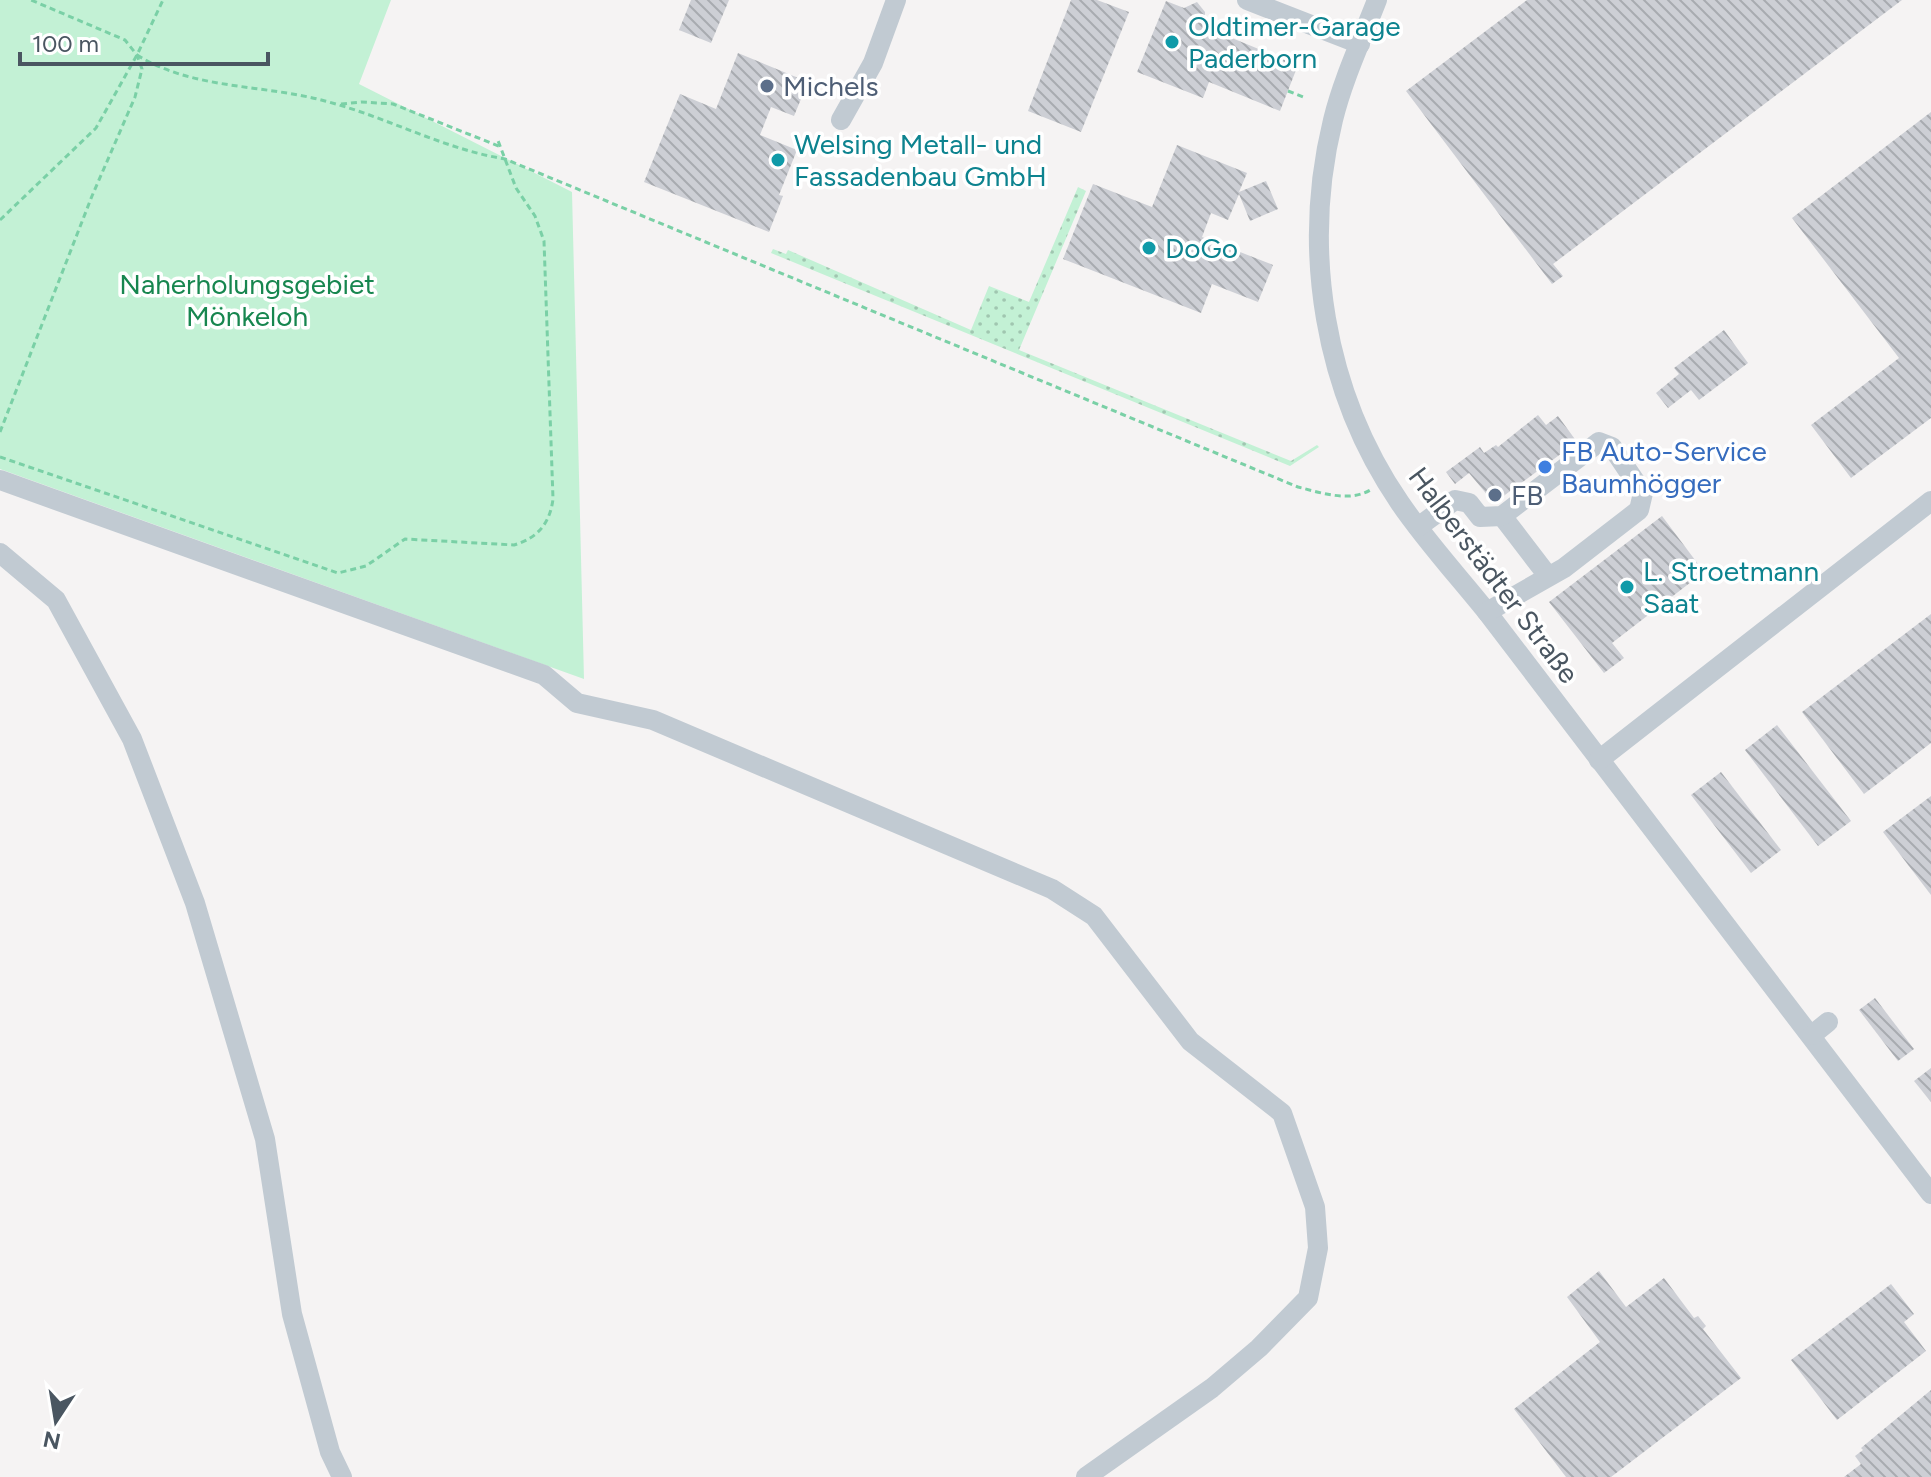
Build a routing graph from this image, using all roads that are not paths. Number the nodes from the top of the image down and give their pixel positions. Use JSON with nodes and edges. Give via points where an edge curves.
{"nodes":[{"id":1,"x":896,"y":0,"type":"edge"},
{"id":2,"x":1247,"y":0,"type":"edge"},
{"id":3,"x":1377,"y":0,"type":"edge"},
{"id":4,"x":1360,"y":44,"type":"junction"},
{"id":5,"x":841,"y":120,"type":"dead end"},
{"id":6,"x":0,"y":480,"type":"edge"},
{"id":7,"x":1931,"y":501,"type":"edge"},
{"id":8,"x":1502,"y":516,"type":"junction"},
{"id":9,"x":1418,"y":527,"type":"junction"},
{"id":10,"x":0,"y":553,"type":"edge"},
{"id":11,"x":1548,"y":576,"type":"junction"},
{"id":12,"x":1487,"y":612,"type":"junction"},
{"id":13,"x":1599,"y":760,"type":"junction"},
{"id":14,"x":1931,"y":1194,"type":"edge"},
{"id":15,"x":342,"y":1477,"type":"edge"},
{"id":16,"x":1086,"y":1477,"type":"edge"}],
"edges":[{"from":1,"to":5,"type":"street","via":[[873,63]]},
{"from":2,"to":4,"type":"street"},
{"from":3,"to":4,"type":"street","name":"Halberstädter Straße"},
{"from":4,"to":9,"type":"street","name":"Halberstädter Straße","via":[[1328,140],[1319,207],[1319,272],[1348,404],[1386,481]]},
{"from":6,"to":16,"type":"street","via":[[544,675],[577,703],[653,720],[1052,889],[1094,916],[1190,1041],[1282,1113],[1315,1207],[1318,1248],[1308,1298],[1259,1348]]},
{"from":7,"to":13,"type":"street"},
{"from":8,"to":9,"type":"street","via":[[1480,517],[1469,503],[1455,500]]},
{"from":8,"to":11,"type":"street"},
{"from":8,"to":11,"type":"street","via":[[1599,442],[1612,447],[1643,493],[1639,510]]},
{"from":9,"to":12,"type":"street","name":"Halberstädter Straße"},
{"from":10,"to":15,"type":"street","via":[[56,600],[132,739],[195,903],[265,1139],[292,1314],[330,1452]]},
{"from":11,"to":12,"type":"street"},
{"from":12,"to":13,"type":"street","name":"Halberstädter Straße"},
{"from":13,"to":14,"type":"street","name":"Halberstädter Straße","via":[[1820,1028]]}]}
